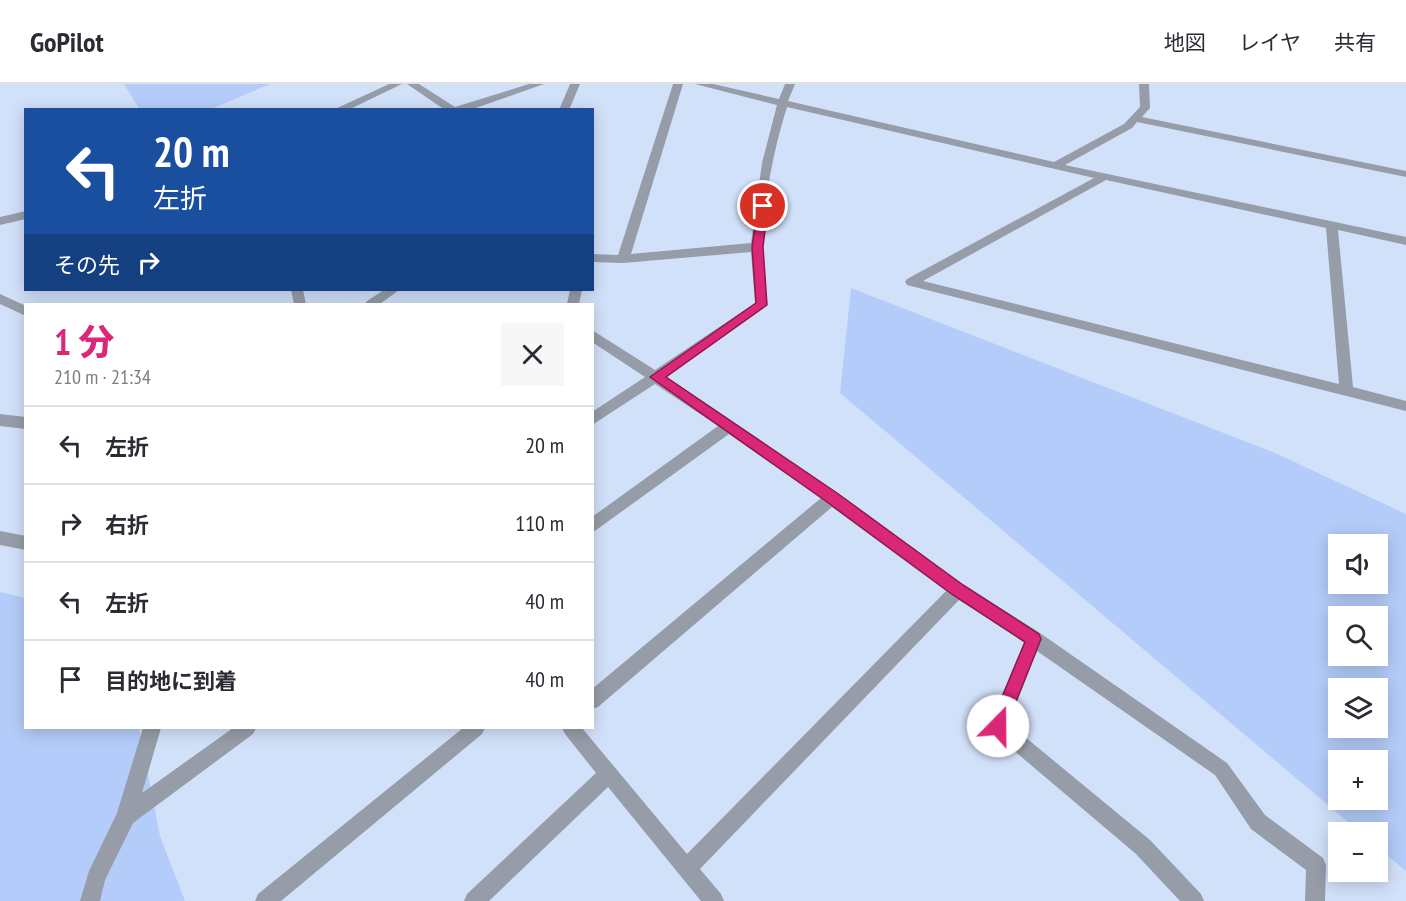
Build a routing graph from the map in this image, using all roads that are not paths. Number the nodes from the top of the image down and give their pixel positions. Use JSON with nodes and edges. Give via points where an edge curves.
{"nodes":[{"id":1,"x":397,"y":84,"type":"edge"},
{"id":2,"x":412,"y":84,"type":"edge"},
{"id":3,"x":539,"y":84,"type":"edge"},
{"id":4,"x":574,"y":84,"type":"edge"},
{"id":5,"x":678,"y":84,"type":"edge"},
{"id":6,"x":700,"y":84,"type":"edge"},
{"id":7,"x":790,"y":84,"type":"edge"},
{"id":8,"x":1144,"y":84,"type":"edge"},
{"id":9,"x":781,"y":104,"type":"junction"},
{"id":10,"x":343,"y":108,"type":"edge"},
{"id":11,"x":452,"y":108,"type":"edge"},
{"id":12,"x":463,"y":108,"type":"edge"},
{"id":13,"x":565,"y":108,"type":"edge"},
{"id":14,"x":1136,"y":119,"type":"junction"},
{"id":15,"x":1055,"y":166,"type":"junction"},
{"id":16,"x":1406,"y":174,"type":"edge"},
{"id":17,"x":1106,"y":176,"type":"junction"},
{"id":18,"x":24,"y":215,"type":"edge"},
{"id":19,"x":0,"y":221,"type":"edge"},
{"id":20,"x":1332,"y":225,"type":"junction"},
{"id":21,"x":1406,"y":241,"type":"edge"},
{"id":22,"x":757,"y":247,"type":"junction"},
{"id":23,"x":594,"y":258,"type":"edge"},
{"id":24,"x":623,"y":259,"type":"junction"},
{"id":25,"x":391,"y":291,"type":"edge"},
{"id":26,"x":0,"y":299,"type":"edge"},
{"id":27,"x":373,"y":303,"type":"edge"},
{"id":28,"x":24,"y":311,"type":"edge"},
{"id":29,"x":594,"y":336,"type":"edge"},
{"id":30,"x":656,"y":377,"type":"junction"},
{"id":31,"x":1346,"y":390,"type":"junction"},
{"id":32,"x":1406,"y":406,"type":"edge"},
{"id":33,"x":594,"y":419,"type":"edge"},
{"id":34,"x":0,"y":420,"type":"edge"},
{"id":35,"x":24,"y":423,"type":"edge"},
{"id":36,"x":729,"y":426,"type":"junction"},
{"id":37,"x":832,"y":498,"type":"junction"},
{"id":38,"x":594,"y":525,"type":"edge"},
{"id":39,"x":0,"y":538,"type":"edge"},
{"id":40,"x":24,"y":543,"type":"edge"},
{"id":41,"x":958,"y":590,"type":"junction"},
{"id":42,"x":1034,"y":639,"type":"junction"},
{"id":43,"x":594,"y":699,"type":"edge"},
{"id":44,"x":152,"y":729,"type":"edge"},
{"id":45,"x":246,"y":729,"type":"edge"},
{"id":46,"x":475,"y":729,"type":"edge"},
{"id":47,"x":572,"y":729,"type":"edge"},
{"id":48,"x":609,"y":774,"type":"junction"},
{"id":49,"x":126,"y":816,"type":"junction"},
{"id":50,"x":687,"y":868,"type":"junction"},
{"id":51,"x":90,"y":901,"type":"edge"},
{"id":52,"x":266,"y":901,"type":"edge"},
{"id":53,"x":474,"y":901,"type":"edge"},
{"id":54,"x":714,"y":901,"type":"edge"},
{"id":55,"x":1194,"y":901,"type":"edge"},
{"id":56,"x":1315,"y":901,"type":"edge"}],
"edges":[{"from":1,"to":10,"type":"street"},
{"from":2,"to":11,"type":"street"},
{"from":3,"to":12,"type":"street"},
{"from":4,"to":13,"type":"street"},
{"from":5,"to":24,"type":"street"},
{"from":6,"to":9,"type":"street"},
{"from":7,"to":9,"type":"street"},
{"from":8,"to":14,"type":"street","via":[[1145,108]]},
{"from":9,"to":15,"type":"street"},
{"from":9,"to":22,"type":"street"},
{"from":14,"to":15,"type":"street"},
{"from":14,"to":16,"type":"street"},
{"from":15,"to":17,"type":"street"},
{"from":17,"to":20,"type":"street"},
{"from":17,"to":31,"type":"street","via":[[910,282]]},
{"from":18,"to":19,"type":"street"},
{"from":20,"to":21,"type":"street"},
{"from":20,"to":31,"type":"street"},
{"from":22,"to":24,"type":"street"},
{"from":22,"to":30,"type":"street","via":[[761,305]]},
{"from":23,"to":24,"type":"street"},
{"from":25,"to":27,"type":"street"},
{"from":26,"to":28,"type":"street"},
{"from":29,"to":30,"type":"street"},
{"from":30,"to":33,"type":"street"},
{"from":30,"to":36,"type":"street"},
{"from":31,"to":32,"type":"street"},
{"from":34,"to":35,"type":"street"},
{"from":36,"to":37,"type":"street"},
{"from":36,"to":38,"type":"street"},
{"from":37,"to":41,"type":"street"},
{"from":37,"to":43,"type":"street"},
{"from":39,"to":40,"type":"street"},
{"from":41,"to":42,"type":"street"},
{"from":41,"to":50,"type":"street"},
{"from":42,"to":55,"type":"street","via":[[998,726],[1143,847]]},
{"from":42,"to":56,"type":"street","via":[[1221,769],[1258,822],[1316,865]]},
{"from":44,"to":49,"type":"street"},
{"from":45,"to":49,"type":"street"},
{"from":46,"to":52,"type":"street"},
{"from":47,"to":48,"type":"street"},
{"from":48,"to":50,"type":"street"},
{"from":48,"to":53,"type":"street"},
{"from":49,"to":51,"type":"street","via":[[96,878]]},
{"from":50,"to":54,"type":"street"}]}
